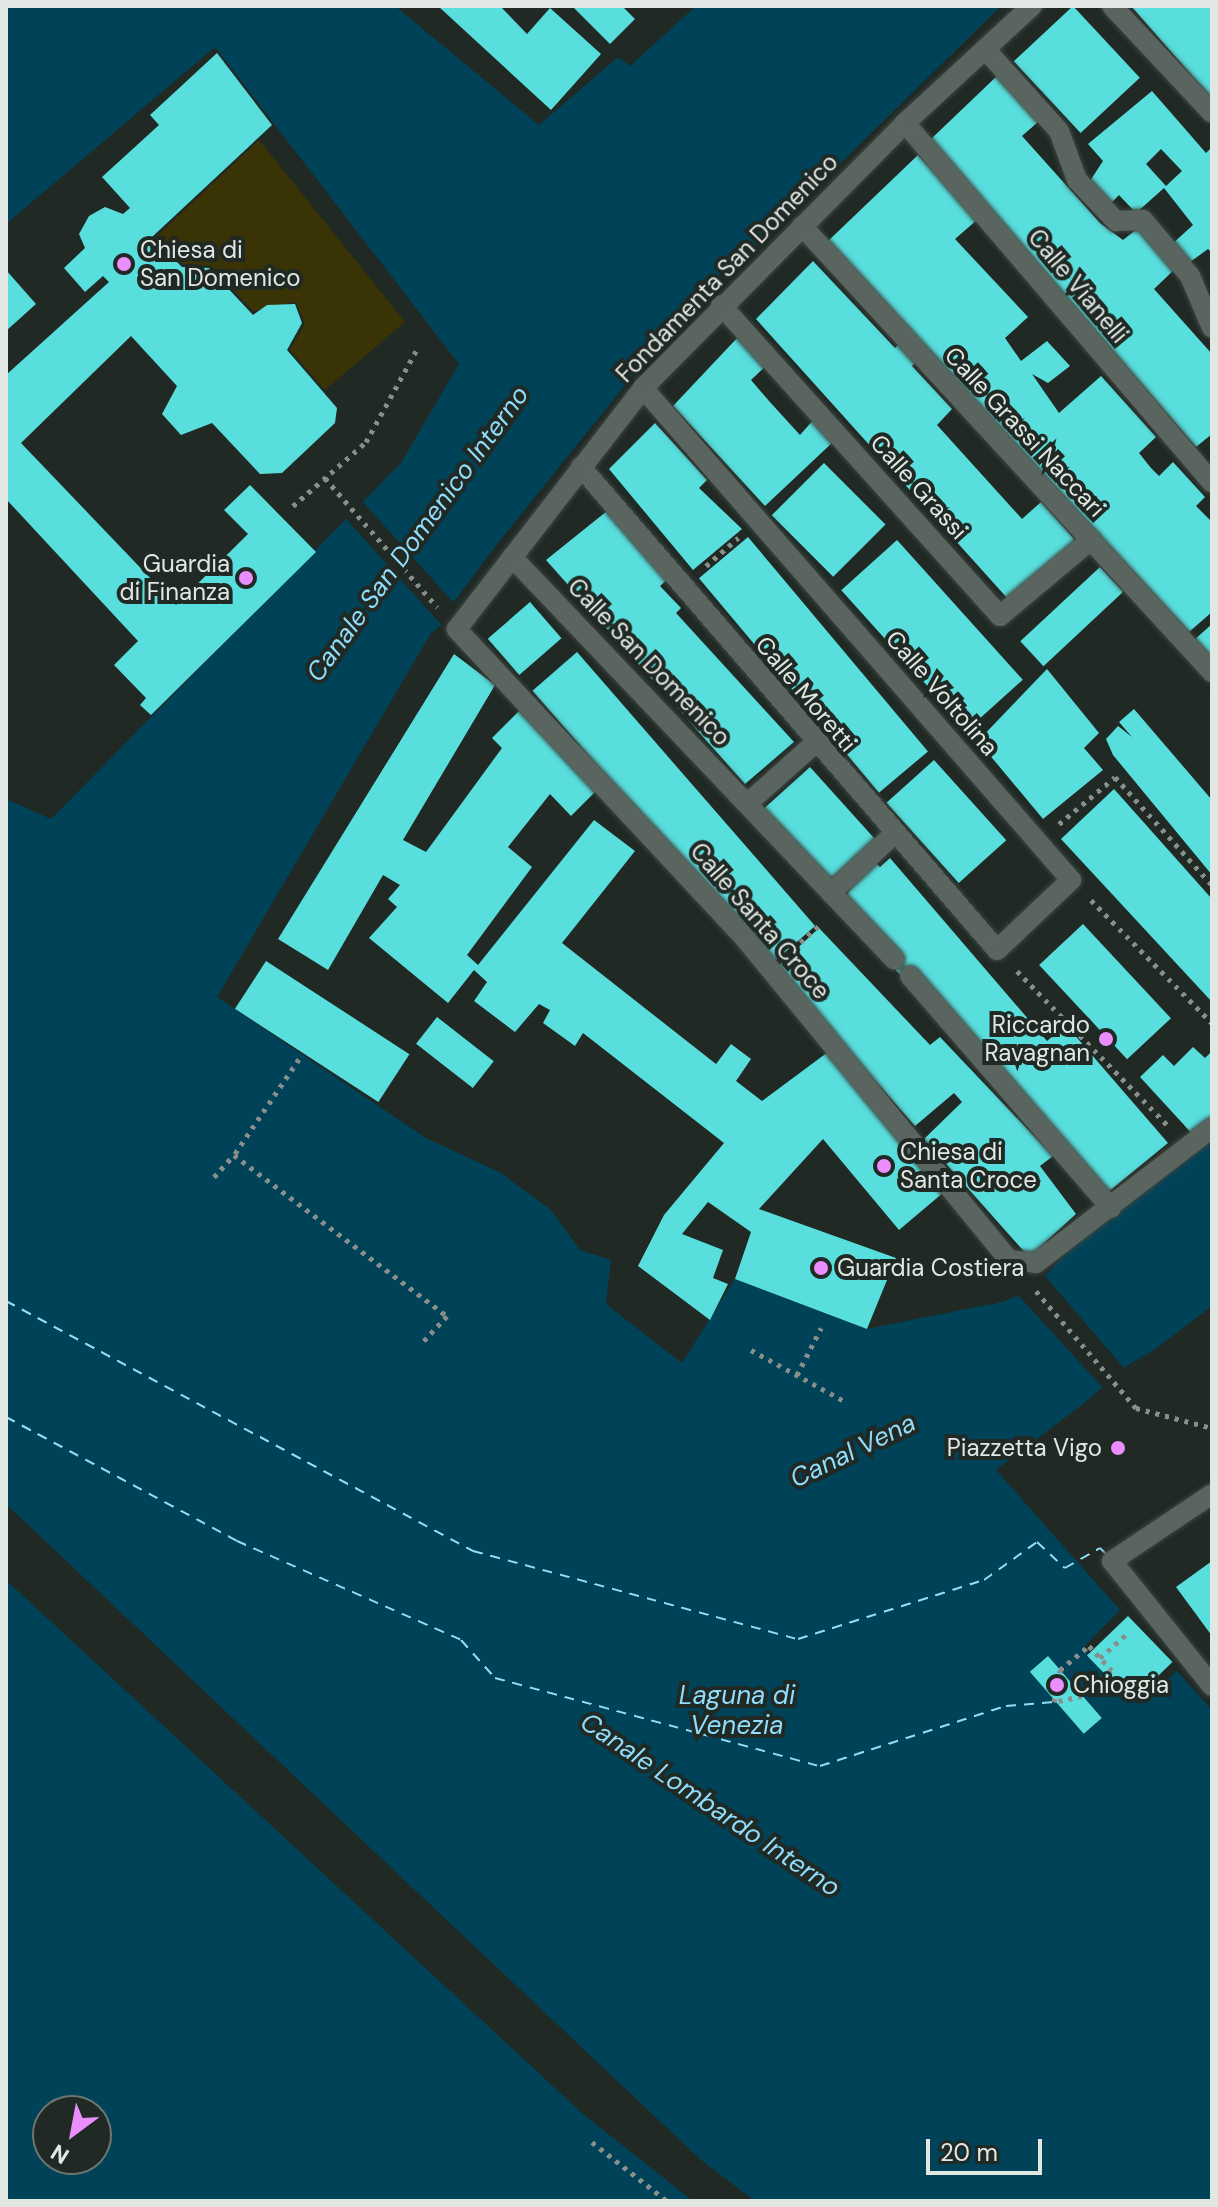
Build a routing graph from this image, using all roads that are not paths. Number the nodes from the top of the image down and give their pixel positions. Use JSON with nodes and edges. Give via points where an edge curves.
{"nodes":[{"id":1,"x":1032,"y":6,"type":"edge"},
{"id":2,"x":1112,"y":6,"type":"edge"},
{"id":3,"x":985,"y":49,"type":"junction"},
{"id":4,"x":1212,"y":113,"type":"edge"},
{"id":5,"x":905,"y":123,"type":"junction"},
{"id":6,"x":802,"y":226,"type":"junction"},
{"id":7,"x":721,"y":305,"type":"junction"},
{"id":8,"x":1212,"y":328,"type":"edge"},
{"id":9,"x":643,"y":388,"type":"junction"},
{"id":10,"x":581,"y":467,"type":"junction"},
{"id":11,"x":1212,"y":482,"type":"edge"},
{"id":12,"x":1091,"y":540,"type":"junction"},
{"id":13,"x":512,"y":557,"type":"junction"},
{"id":14,"x":457,"y":629,"type":"joint"},
{"id":15,"x":1212,"y":672,"type":"edge"},
{"id":16,"x":814,"y":744,"type":"junction"},
{"id":17,"x":748,"y":803,"type":"junction"},
{"id":18,"x":893,"y":835,"type":"junction"},
{"id":19,"x":1071,"y":880,"type":"joint"},
{"id":20,"x":837,"y":898,"type":"junction"},
{"id":21,"x":894,"y":959,"type":"dead end"},
{"id":22,"x":910,"y":976,"type":"dead end"},
{"id":23,"x":1212,"y":1128,"type":"edge"},
{"id":24,"x":1111,"y":1208,"type":"junction"},
{"id":25,"x":1212,"y":1494,"type":"edge"},
{"id":26,"x":1212,"y":1686,"type":"edge"}],
"edges":[{"from":1,"to":3,"type":"street","name":"Fondamenta San Domenico"},
{"from":2,"to":4,"type":"street"},
{"from":3,"to":5,"type":"street","name":"Fondamenta San Domenico"},
{"from":3,"to":8,"type":"street","via":[[1059,131],[1077,180],[1116,221],[1143,220],[1190,276]]},
{"from":5,"to":6,"type":"street","name":"Fondamenta San Domenico"},
{"from":5,"to":11,"type":"street","name":"Calle Vianelli"},
{"from":6,"to":7,"type":"street","name":"Fondamenta San Domenico"},
{"from":6,"to":12,"type":"street","name":"Calle Grassi Naccari"},
{"from":7,"to":9,"type":"street","name":"Fondamenta San Domenico"},
{"from":7,"to":12,"type":"street","name":"Calle Grassi","via":[[1000,616]]},
{"from":9,"to":10,"type":"street","name":"Fondamenta San Domenico"},
{"from":9,"to":19,"type":"street","name":"Calle Voltolina"},
{"from":10,"to":13,"type":"street","name":"Fondamenta San Domenico"},
{"from":10,"to":16,"type":"street","name":"Calle Moretti"},
{"from":12,"to":15,"type":"street","name":"Calle Grassi Naccari"},
{"from":13,"to":14,"type":"street","name":"Fondamenta San Domenico"},
{"from":13,"to":17,"type":"street","name":"Calle San Domenico"},
{"from":14,"to":24,"type":"street","name":"Calle Santa Croce","via":[[772,969],[1009,1260],[1036,1263]]},
{"from":16,"to":17,"type":"street"},
{"from":16,"to":18,"type":"street","name":"Calle Moretti"},
{"from":17,"to":20,"type":"street","name":"Calle San Domenico"},
{"from":18,"to":19,"type":"street","name":"Calle Moretti","via":[[997,950]]},
{"from":18,"to":20,"type":"street"},
{"from":20,"to":21,"type":"street","name":"Calle San Domenico"},
{"from":22,"to":24,"type":"street"},
{"from":23,"to":24,"type":"street"},
{"from":25,"to":26,"type":"street","via":[[1112,1561]]}]}
